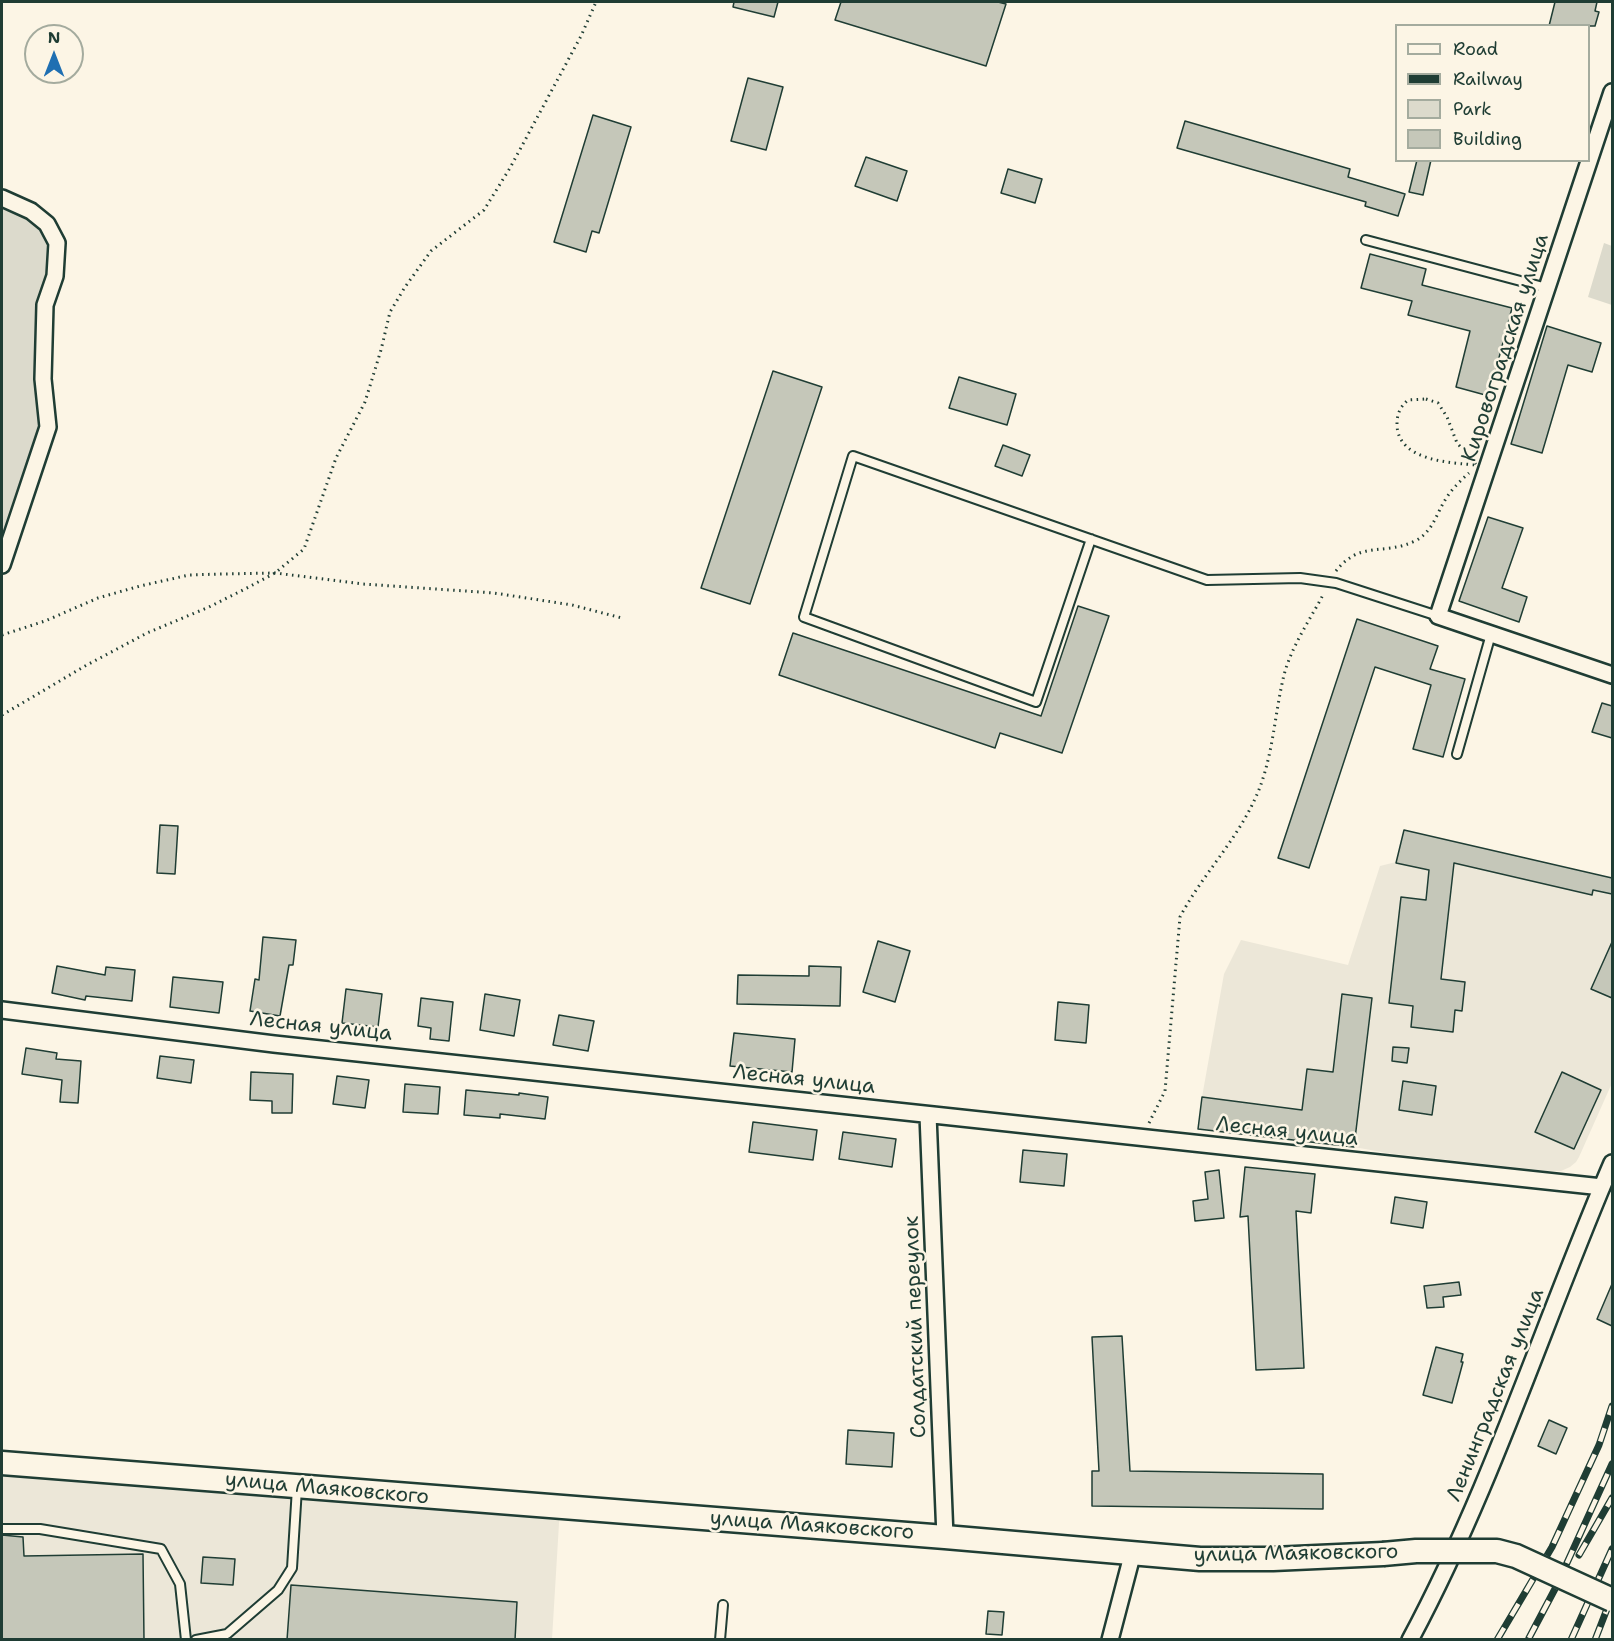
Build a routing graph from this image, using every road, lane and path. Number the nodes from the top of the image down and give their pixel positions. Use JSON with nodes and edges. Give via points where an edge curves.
{"nodes":[{"id":1,"x":596,"y":2,"type":"edge"},
{"id":2,"x":1612,"y":92,"type":"edge"},
{"id":3,"x":1590,"y":159,"type":"edge"},
{"id":4,"x":1589,"y":162,"type":"edge"},
{"id":5,"x":2,"y":198,"type":"edge"},
{"id":6,"x":1366,"y":240,"type":"dead end"},
{"id":7,"x":1548,"y":288,"type":"junction"},
{"id":8,"x":1478,"y":465,"type":"junction"},
{"id":9,"x":1091,"y":539,"type":"junction"},
{"id":10,"x":2,"y":565,"type":"edge"},
{"id":11,"x":275,"y":573,"type":"junction"},
{"id":12,"x":1329,"y":582,"type":"junction"},
{"id":13,"x":1438,"y":616,"type":"junction"},
{"id":14,"x":622,"y":618,"type":"dead end"},
{"id":15,"x":1491,"y":634,"type":"junction"},
{"id":16,"x":2,"y":635,"type":"edge"},
{"id":17,"x":1612,"y":675,"type":"edge"},
{"id":18,"x":2,"y":715,"type":"edge"},
{"id":19,"x":1457,"y":754,"type":"dead end"},
{"id":20,"x":2,"y":1010,"type":"edge"},
{"id":21,"x":928,"y":1115,"type":"junction"},
{"id":22,"x":1142,"y":1138,"type":"junction"},
{"id":23,"x":1612,"y":1163,"type":"edge"},
{"id":24,"x":1602,"y":1187,"type":"junction"},
{"id":25,"x":2,"y":1463,"type":"edge"},
{"id":26,"x":297,"y":1486,"type":"junction"},
{"id":27,"x":2,"y":1529,"type":"edge"},
{"id":28,"x":945,"y":1537,"type":"junction"},
{"id":29,"x":1133,"y":1552,"type":"junction"},
{"id":30,"x":1612,"y":1600,"type":"edge"},
{"id":31,"x":723,"y":1605,"type":"dead end"},
{"id":32,"x":186,"y":1640,"type":"edge"},
{"id":33,"x":195,"y":1640,"type":"edge"},
{"id":34,"x":720,"y":1640,"type":"edge"},
{"id":35,"x":1110,"y":1640,"type":"edge"},
{"id":36,"x":1410,"y":1640,"type":"edge"}],
"edges":[{"from":1,"to":11,"type":"path","via":[[516,158],[484,210],[431,251],[390,312],[365,402],[336,458],[304,549]]},
{"from":2,"to":3,"type":"street","name":"Кировоградская улица"},
{"from":4,"to":7,"type":"street","name":"Кировоградская улица"},
{"from":5,"to":10,"type":"street","via":[[31,211],[47,224],[57,243],[55,276],[45,305],[43,379],[48,428]]},
{"from":6,"to":7,"type":"lane"},
{"from":7,"to":13,"type":"street","name":"Кировоградская улица"},
{"from":8,"to":8,"type":"path","via":[[1457,443],[1438,403],[1408,400],[1400,407],[1397,432],[1403,444],[1415,453],[1445,463]]},
{"from":8,"to":12,"type":"path","via":[[1446,497],[1425,534],[1401,546],[1360,552],[1347,558]]},
{"from":9,"to":9,"type":"lane","via":[[1036,702],[804,617],[853,456]]},
{"from":9,"to":12,"type":"lane","via":[[1207,580],[1300,578]]},
{"from":11,"to":14,"type":"path","via":[[494,593],[572,605]]},
{"from":11,"to":16,"type":"path","via":[[189,575],[140,586]]},
{"from":11,"to":18,"type":"path","via":[[85,666]]},
{"from":12,"to":13,"type":"lane"},
{"from":12,"to":22,"type":"path","via":[[1284,673],[1266,769],[1255,800],[1180,917],[1165,1091]]},
{"from":13,"to":15,"type":"street"},
{"from":15,"to":17,"type":"street"},
{"from":15,"to":19,"type":"lane"},
{"from":20,"to":21,"type":"street","name":"Лесная улица","via":[[274,1044]]},
{"from":21,"to":22,"type":"street","name":"Лесная улица"},
{"from":21,"to":28,"type":"street","name":"Солдатский переулок"},
{"from":22,"to":24,"type":"street","name":"Лесная улица"},
{"from":23,"to":24,"type":"street","name":"Ленинградская улица"},
{"from":24,"to":36,"type":"street","name":"Ленинградская улица","via":[[1493,1464],[1437,1591]]},
{"from":25,"to":26,"type":"street","name":"улица Маяковского"},
{"from":26,"to":28,"type":"street","name":"улица Маяковского"},
{"from":26,"to":33,"type":"lane","via":[[292,1568],[278,1590],[228,1634]]},
{"from":27,"to":32,"type":"lane","via":[[40,1529],[161,1549],[180,1584]]},
{"from":28,"to":29,"type":"street","name":"улица Маяковского"},
{"from":29,"to":30,"type":"street","name":"улица Маяковского","bridge":true,"via":[[1200,1559],[1273,1559],[1497,1551]]},
{"from":29,"to":35,"type":"street"},
{"from":31,"to":34,"type":"lane"}]}
